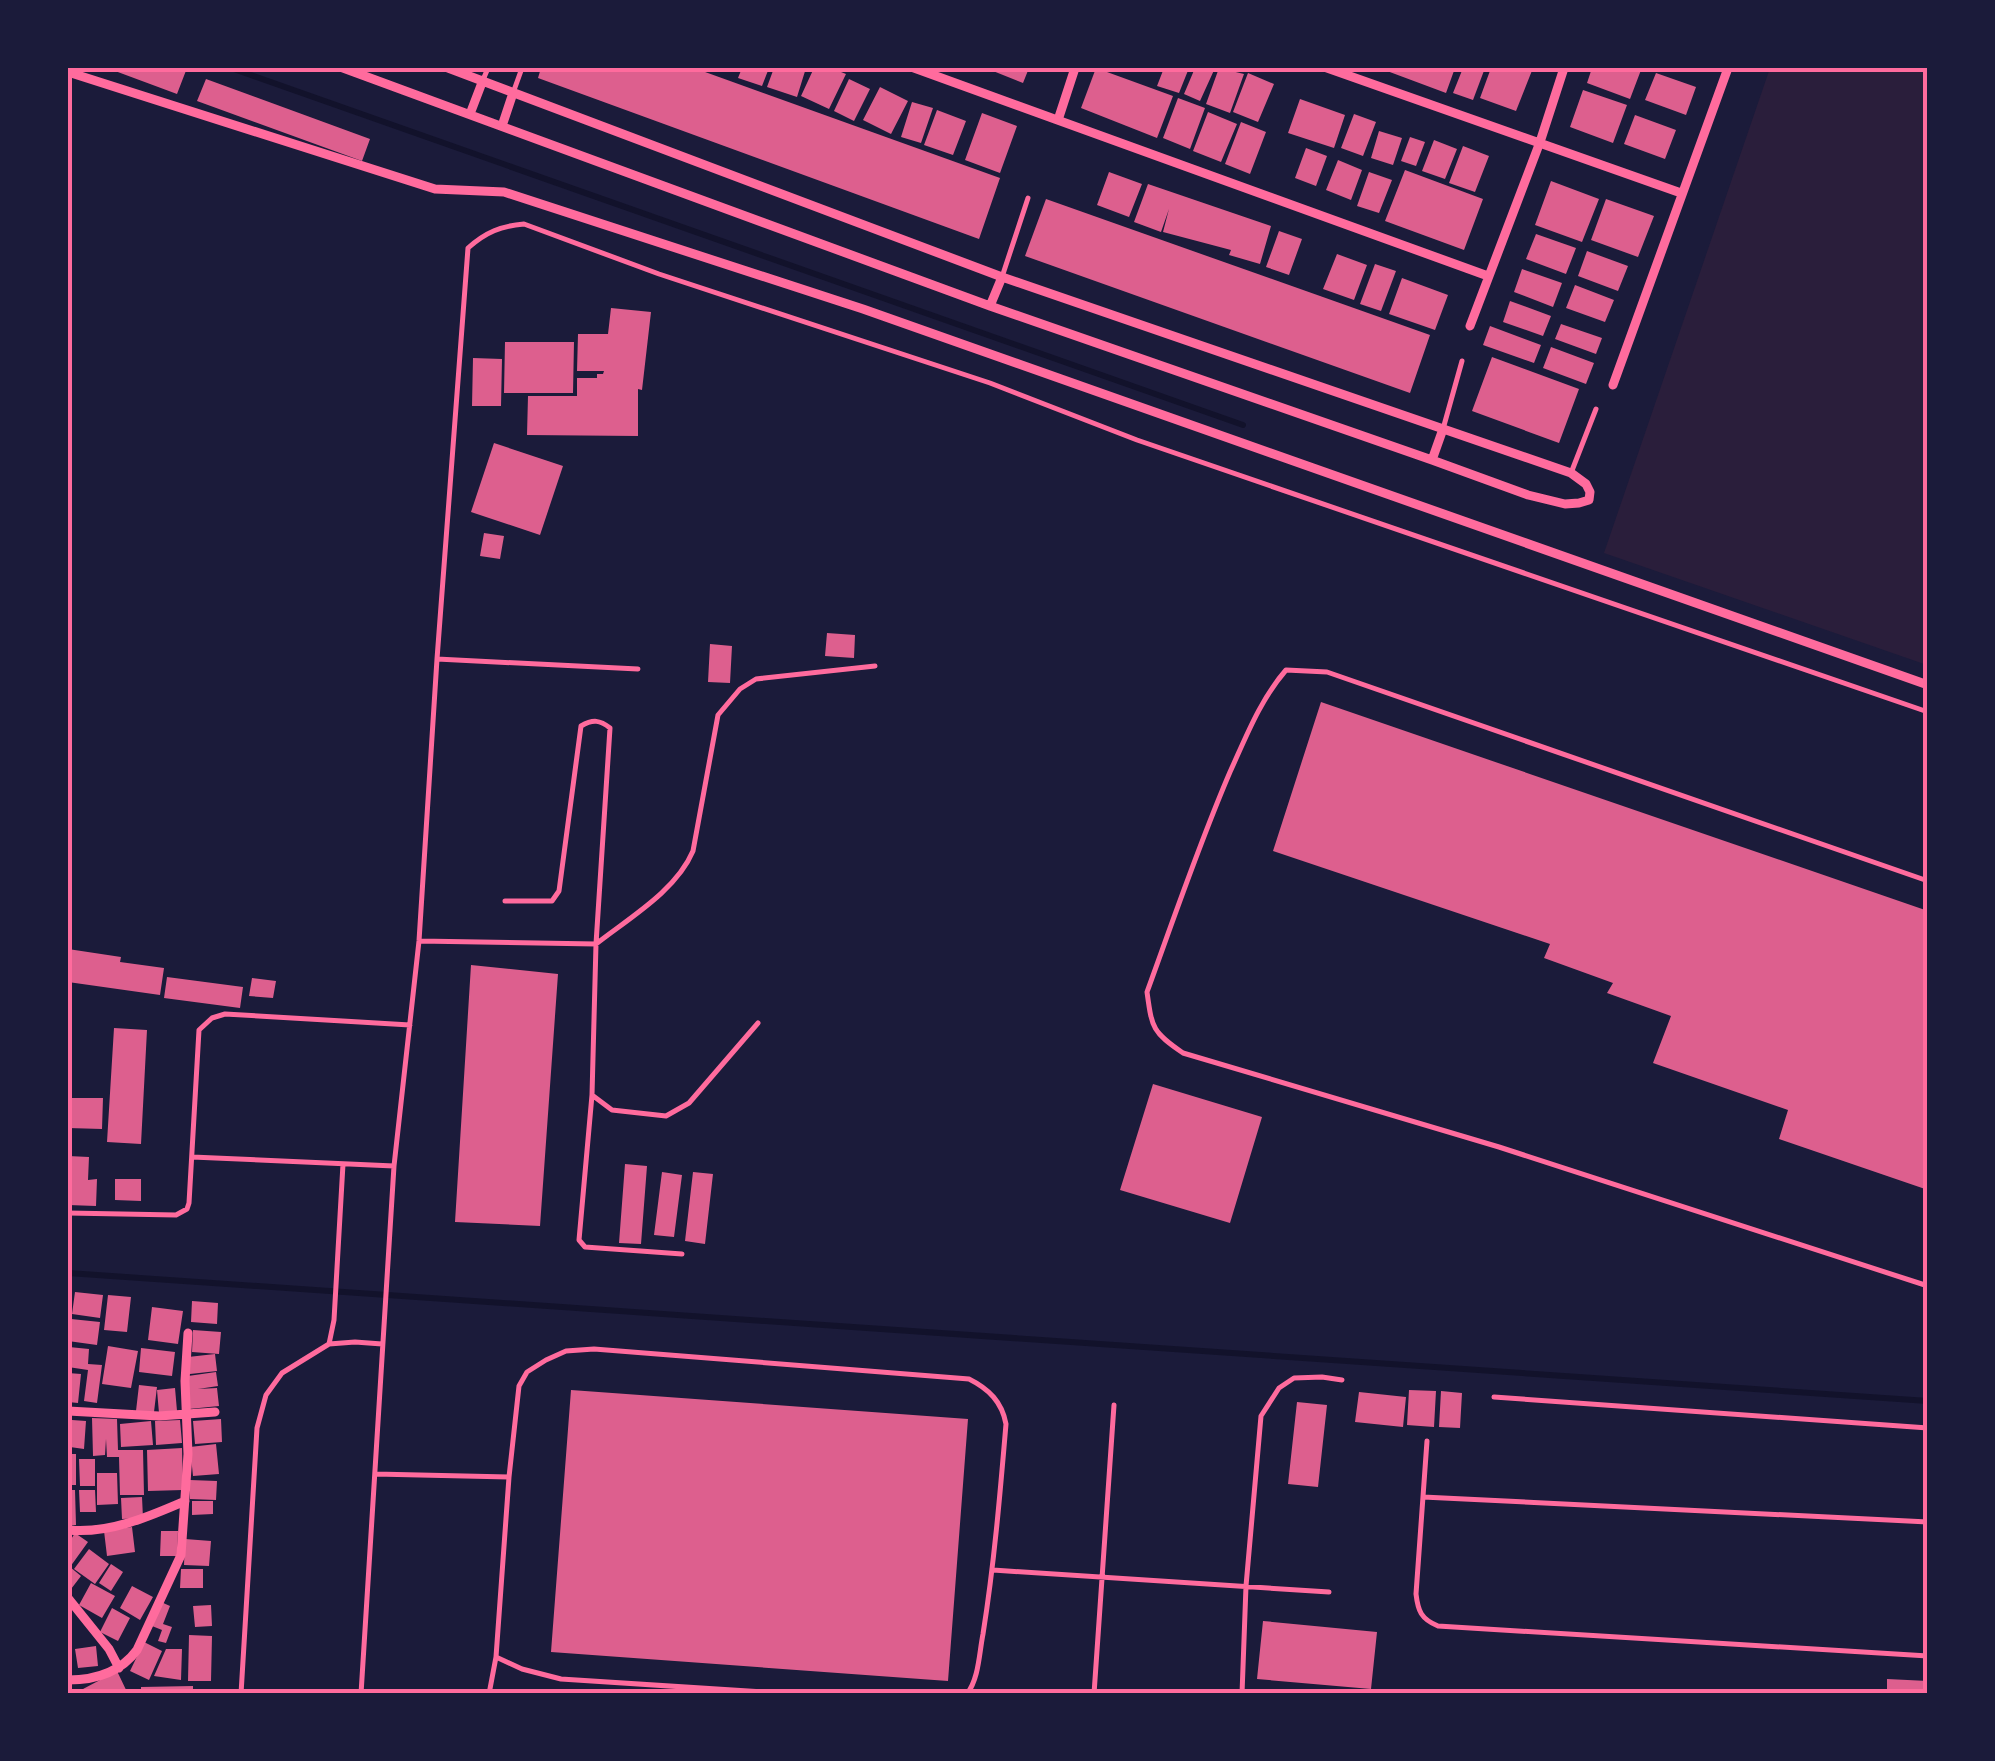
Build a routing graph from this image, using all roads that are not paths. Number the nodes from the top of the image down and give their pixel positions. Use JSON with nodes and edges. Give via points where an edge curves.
{"nodes":[{"id":1,"x":343,"y":68,"type":"edge"},
{"id":2,"x":448,"y":68,"type":"edge"},
{"id":3,"x":488,"y":68,"type":"edge"},
{"id":4,"x":522,"y":68,"type":"edge"},
{"id":5,"x":914,"y":68,"type":"edge"},
{"id":6,"x":1075,"y":68,"type":"edge"},
{"id":7,"x":1327,"y":68,"type":"edge"},
{"id":8,"x":1564,"y":68,"type":"edge"},
{"id":9,"x":1728,"y":68,"type":"edge"},
{"id":10,"x":68,"y":72,"type":"edge"},
{"id":11,"x":483,"y":80,"type":"junction"},
{"id":12,"x":513,"y":92,"type":"junction"},
{"id":13,"x":470,"y":114,"type":"junction"},
{"id":14,"x":1058,"y":120,"type":"junction"},
{"id":15,"x":502,"y":126,"type":"junction"},
{"id":16,"x":1540,"y":142,"type":"junction"},
{"id":17,"x":1682,"y":193,"type":"junction"},
{"id":18,"x":1028,"y":198,"type":"dead end"},
{"id":19,"x":1002,"y":276,"type":"junction"},
{"id":20,"x":1488,"y":276,"type":"junction"},
{"id":21,"x":990,"y":306,"type":"junction"},
{"id":22,"x":1470,"y":326,"type":"dead end"},
{"id":23,"x":1462,"y":361,"type":"dead end"},
{"id":24,"x":1614,"y":385,"type":"dead end"},
{"id":25,"x":1596,"y":409,"type":"dead end"},
{"id":26,"x":1443,"y":430,"type":"junction"},
{"id":27,"x":1432,"y":460,"type":"junction"},
{"id":28,"x":1572,"y":473,"type":"junction"},
{"id":29,"x":437,"y":659,"type":"junction"},
{"id":30,"x":876,"y":666,"type":"dead end"},
{"id":31,"x":638,"y":669,"type":"dead end"},
{"id":32,"x":1928,"y":685,"type":"edge"},
{"id":33,"x":1928,"y":712,"type":"edge"},
{"id":34,"x":1928,"y":881,"type":"edge"},
{"id":35,"x":506,"y":901,"type":"dead end"},
{"id":36,"x":419,"y":941,"type":"junction"},
{"id":37,"x":596,"y":944,"type":"junction"},
{"id":38,"x":758,"y":1023,"type":"dead end"},
{"id":39,"x":410,"y":1025,"type":"junction"},
{"id":40,"x":592,"y":1094,"type":"junction"},
{"id":41,"x":192,"y":1157,"type":"junction"},
{"id":42,"x":343,"y":1164,"type":"junction"},
{"id":43,"x":394,"y":1166,"type":"junction"},
{"id":44,"x":68,"y":1213,"type":"edge"},
{"id":45,"x":682,"y":1254,"type":"dead end"},
{"id":46,"x":1928,"y":1286,"type":"edge"},
{"id":47,"x":188,"y":1333,"type":"dead end"},
{"id":48,"x":329,"y":1344,"type":"junction"},
{"id":49,"x":382,"y":1344,"type":"junction"},
{"id":50,"x":1342,"y":1380,"type":"dead end"},
{"id":51,"x":1494,"y":1396,"type":"dead end"},
{"id":52,"x":1114,"y":1405,"type":"dead end"},
{"id":53,"x":68,"y":1411,"type":"edge"},
{"id":54,"x":215,"y":1412,"type":"dead end"},
{"id":55,"x":186,"y":1414,"type":"junction"},
{"id":56,"x":1928,"y":1428,"type":"edge"},
{"id":57,"x":1428,"y":1441,"type":"dead end"},
{"id":58,"x":375,"y":1474,"type":"junction"},
{"id":59,"x":509,"y":1477,"type":"junction"},
{"id":60,"x":1423,"y":1497,"type":"junction"},
{"id":61,"x":186,"y":1501,"type":"junction"},
{"id":62,"x":1928,"y":1522,"type":"edge"},
{"id":63,"x":68,"y":1530,"type":"edge"},
{"id":64,"x":993,"y":1570,"type":"junction"},
{"id":65,"x":1102,"y":1576,"type":"junction"},
{"id":66,"x":1246,"y":1586,"type":"junction"},
{"id":67,"x":1329,"y":1592,"type":"dead end"},
{"id":68,"x":68,"y":1598,"type":"edge"},
{"id":69,"x":1928,"y":1656,"type":"edge"},
{"id":70,"x":496,"y":1657,"type":"junction"},
{"id":71,"x":119,"y":1668,"type":"junction"},
{"id":72,"x":68,"y":1680,"type":"edge"},
{"id":73,"x":241,"y":1694,"type":"edge"},
{"id":74,"x":361,"y":1694,"type":"edge"},
{"id":75,"x":489,"y":1694,"type":"edge"},
{"id":76,"x":793,"y":1694,"type":"edge"},
{"id":77,"x":967,"y":1694,"type":"edge"},
{"id":78,"x":1094,"y":1694,"type":"edge"},
{"id":79,"x":1242,"y":1694,"type":"edge"}],
"edges":[{"from":1,"to":13,"type":"street"},
{"from":2,"to":11,"type":"street"},
{"from":3,"to":11,"type":"lane"},
{"from":4,"to":12,"type":"lane"},
{"from":5,"to":14,"type":"street"},
{"from":6,"to":14,"type":"street"},
{"from":7,"to":16,"type":"street"},
{"from":8,"to":16,"type":"street"},
{"from":9,"to":17,"type":"street"},
{"from":10,"to":32,"type":"street","via":[[436,188],[504,192],[863,309]]},
{"from":11,"to":12,"type":"street"},
{"from":11,"to":13,"type":"street"},
{"from":12,"to":15,"type":"street"},
{"from":12,"to":19,"type":"street"},
{"from":13,"to":15,"type":"street"},
{"from":14,"to":20,"type":"street"},
{"from":15,"to":21,"type":"street"},
{"from":16,"to":17,"type":"street"},
{"from":16,"to":20,"type":"street"},
{"from":17,"to":24,"type":"street"},
{"from":18,"to":19,"type":"lane"},
{"from":19,"to":21,"type":"street"},
{"from":19,"to":26,"type":"street"},
{"from":20,"to":22,"type":"street"},
{"from":21,"to":27,"type":"street"},
{"from":23,"to":26,"type":"lane"},
{"from":25,"to":28,"type":"lane"},
{"from":26,"to":27,"type":"street"},
{"from":26,"to":28,"type":"street"},
{"from":27,"to":28,"type":"street","via":[[1551,502],[1589,500],[1586,484]]},
{"from":29,"to":31,"type":"lane"},
{"from":29,"to":33,"type":"lane","via":[[468,248],[505,225],[524,224]]},
{"from":29,"to":36,"type":"lane"},
{"from":30,"to":37,"type":"lane","via":[[756,679],[740,689],[718,716],[686,867]]},
{"from":34,"to":46,"type":"lane","via":[[1327,672],[1286,670],[1271,688],[1210,819],[1147,992],[1160,1037],[1183,1053]]},
{"from":35,"to":37,"type":"lane","via":[[552,900],[558,891],[581,726],[602,722],[610,728]]},
{"from":36,"to":37,"type":"lane"},
{"from":36,"to":39,"type":"lane"},
{"from":37,"to":40,"type":"lane"},
{"from":38,"to":40,"type":"lane","via":[[689,1102],[666,1116],[612,1110]]},
{"from":39,"to":41,"type":"lane","via":[[212,1018],[199,1030]]},
{"from":39,"to":43,"type":"lane"},
{"from":40,"to":45,"type":"lane","via":[[579,1240],[586,1247]]},
{"from":41,"to":42,"type":"lane"},
{"from":41,"to":44,"type":"lane","via":[[182,1213]]},
{"from":42,"to":43,"type":"lane"},
{"from":42,"to":48,"type":"lane"},
{"from":43,"to":49,"type":"lane"},
{"from":47,"to":55,"type":"street"},
{"from":48,"to":49,"type":"lane"},
{"from":48,"to":73,"type":"lane","via":[[282,1373],[266,1395],[257,1428]]},
{"from":49,"to":58,"type":"lane"},
{"from":50,"to":66,"type":"lane","via":[[1294,1378],[1261,1416]]},
{"from":51,"to":56,"type":"lane"},
{"from":52,"to":65,"type":"lane"},
{"from":53,"to":55,"type":"street"},
{"from":54,"to":55,"type":"street"},
{"from":55,"to":61,"type":"street"},
{"from":57,"to":60,"type":"lane"},
{"from":58,"to":59,"type":"lane"},
{"from":58,"to":74,"type":"lane"},
{"from":59,"to":64,"type":"lane","via":[[518,1386],[527,1372],[566,1352],[969,1379],[997,1400],[1006,1424]]},
{"from":59,"to":70,"type":"lane"},
{"from":60,"to":62,"type":"lane"},
{"from":60,"to":69,"type":"lane","via":[[1416,1594],[1423,1618],[1438,1626]]},
{"from":61,"to":63,"type":"street","via":[[118,1526]]},
{"from":61,"to":71,"type":"street","via":[[177,1566],[137,1650]]},
{"from":64,"to":65,"type":"lane"},
{"from":64,"to":77,"type":"lane"},
{"from":65,"to":66,"type":"lane"},
{"from":65,"to":78,"type":"lane"},
{"from":66,"to":67,"type":"lane"},
{"from":66,"to":79,"type":"lane"},
{"from":68,"to":71,"type":"street"},
{"from":70,"to":75,"type":"lane"},
{"from":70,"to":76,"type":"lane","via":[[561,1678]]},
{"from":71,"to":72,"type":"street"}]}
